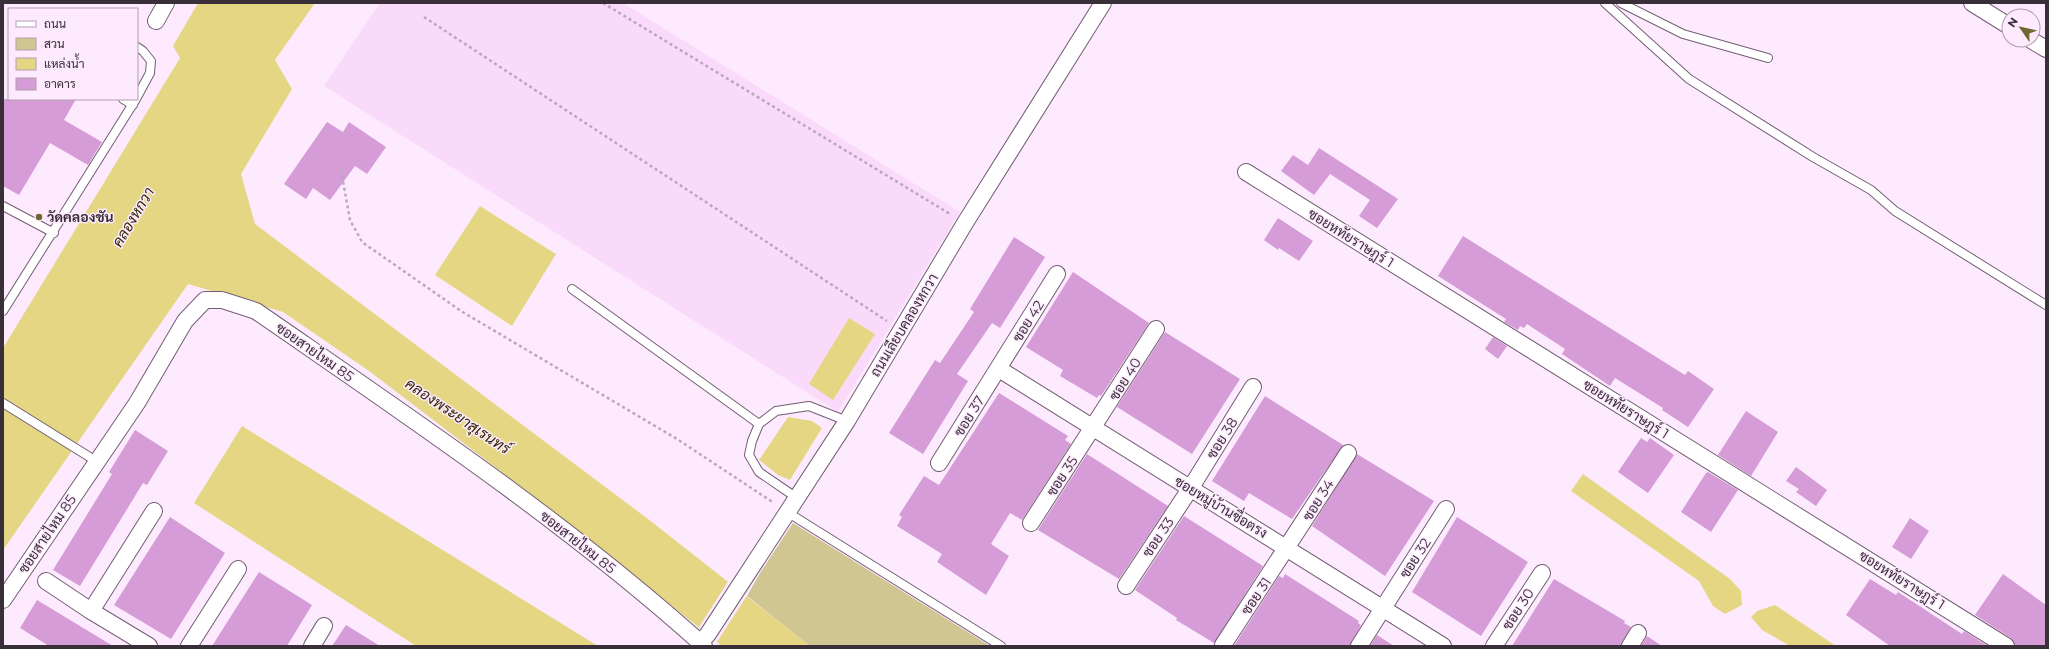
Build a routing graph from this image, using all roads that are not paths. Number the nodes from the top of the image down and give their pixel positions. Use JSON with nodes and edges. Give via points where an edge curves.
{"nodes":[{"id":1,"x":166,"y":3,"type":"edge"},
{"id":2,"x":1103,"y":3,"type":"edge"},
{"id":3,"x":1605,"y":3,"type":"edge"},
{"id":4,"x":1621,"y":3,"type":"edge"},
{"id":5,"x":1972,"y":3,"type":"edge"},
{"id":6,"x":156,"y":21,"type":"dead end"},
{"id":7,"x":2001,"y":21,"type":"edge"},
{"id":8,"x":138,"y":48,"type":"edge"},
{"id":9,"x":1768,"y":58,"type":"dead end"},
{"id":10,"x":138,"y":95,"type":"edge"},
{"id":11,"x":135,"y":101,"type":"edge"},
{"id":12,"x":1246,"y":172,"type":"dead end"},
{"id":13,"x":3,"y":206,"type":"edge"},
{"id":14,"x":54,"y":233,"type":"junction"},
{"id":15,"x":1057,"y":274,"type":"dead end"},
{"id":16,"x":572,"y":289,"type":"dead end"},
{"id":17,"x":2046,"y":306,"type":"edge"},
{"id":18,"x":3,"y":312,"type":"edge"},
{"id":19,"x":1156,"y":329,"type":"dead end"},
{"id":20,"x":999,"y":368,"type":"junction"},
{"id":21,"x":1253,"y":387,"type":"dead end"},
{"id":22,"x":3,"y":403,"type":"edge"},
{"id":23,"x":847,"y":421,"type":"junction"},
{"id":24,"x":759,"y":424,"type":"junction"},
{"id":25,"x":1093,"y":429,"type":"junction"},
{"id":26,"x":1348,"y":453,"type":"dead end"},
{"id":27,"x":96,"y":461,"type":"junction"},
{"id":28,"x":939,"y":463,"type":"dead end"},
{"id":29,"x":1190,"y":489,"type":"junction"},
{"id":30,"x":797,"y":498,"type":"junction"},
{"id":31,"x":1446,"y":509,"type":"dead end"},
{"id":32,"x":154,"y":511,"type":"dead end"},
{"id":33,"x":787,"y":512,"type":"junction"},
{"id":34,"x":1031,"y":523,"type":"dead end"},
{"id":35,"x":1288,"y":548,"type":"junction"},
{"id":36,"x":238,"y":569,"type":"dead end"},
{"id":37,"x":1542,"y":573,"type":"dead end"},
{"id":38,"x":46,"y":581,"type":"dead end"},
{"id":39,"x":1126,"y":586,"type":"dead end"},
{"id":40,"x":3,"y":600,"type":"edge"},
{"id":41,"x":1384,"y":607,"type":"junction"},
{"id":42,"x":91,"y":611,"type":"junction"},
{"id":43,"x":324,"y":626,"type":"dead end"},
{"id":44,"x":704,"y":641,"type":"edge"},
{"id":45,"x":1223,"y":645,"type":"dead end"},
{"id":46,"x":149,"y":646,"type":"edge"},
{"id":47,"x":189,"y":646,"type":"edge"},
{"id":48,"x":312,"y":646,"type":"edge"},
{"id":49,"x":1001,"y":646,"type":"edge"},
{"id":50,"x":1359,"y":646,"type":"edge"},
{"id":51,"x":1443,"y":646,"type":"edge"},
{"id":52,"x":1494,"y":646,"type":"edge"},
{"id":53,"x":2006,"y":646,"type":"edge"}],
"edges":[{"from":1,"to":6,"type":"street"},
{"from":2,"to":23,"type":"street","name":"ถนนเลียบคลองหกวา","via":[[965,223]]},
{"from":3,"to":17,"type":"lane","via":[[1689,79],[1812,157],[1871,190],[1895,211]]},
{"from":4,"to":9,"type":"lane","via":[[1683,34]]},
{"from":5,"to":7,"type":"street"},
{"from":8,"to":10,"type":"lane","via":[[151,61],[150,73]]},
{"from":11,"to":14,"type":"lane"},
{"from":12,"to":53,"type":"street","name":"ซอยหทัยราษฎร์ 1"},
{"from":13,"to":14,"type":"lane"},
{"from":14,"to":18,"type":"lane"},
{"from":15,"to":20,"type":"street","name":"ซอย 42"},
{"from":16,"to":24,"type":"lane"},
{"from":19,"to":25,"type":"street","name":"ซอย 40"},
{"from":20,"to":25,"type":"street","name":"ซอยหมู่บ้านซื่อตรง"},
{"from":20,"to":28,"type":"street","name":"ซอย 37"},
{"from":21,"to":29,"type":"street","name":"ซอย 38"},
{"from":22,"to":27,"type":"lane"},
{"from":23,"to":24,"type":"lane","via":[[809,406],[776,411]]},
{"from":23,"to":30,"type":"street","name":"ถนนเลียบคลองหกวา"},
{"from":24,"to":30,"type":"lane","via":[[749,455],[759,472]]},
{"from":25,"to":29,"type":"street","name":"ซอยหมู่บ้านซื่อตรง"},
{"from":25,"to":34,"type":"street","name":"ซอย 35"},
{"from":26,"to":35,"type":"street","name":"ซอย 34"},
{"from":27,"to":40,"type":"street","name":"ซอยสายไหม 85"},
{"from":27,"to":44,"type":"street","name":"ซอยสายไหม 85","via":[[137,403],[185,321],[205,300],[222,300],[256,311],[442,441],[587,546]]},
{"from":29,"to":35,"type":"street","name":"ซอยหมู่บ้านซื่อตรง"},
{"from":29,"to":39,"type":"street","name":"ซอย 33"},
{"from":30,"to":33,"type":"street","name":"ถนนเลียบคลองหกวา"},
{"from":31,"to":41,"type":"street","name":"ซอย 32"},
{"from":32,"to":42,"type":"street"},
{"from":33,"to":44,"type":"street","name":"ถนนเลียบคลองหกวา"},
{"from":33,"to":49,"type":"lane"},
{"from":35,"to":41,"type":"street","name":"ซอยหมู่บ้านซื่อตรง"},
{"from":35,"to":45,"type":"street","name":"ซอย 31"},
{"from":36,"to":47,"type":"street"},
{"from":37,"to":52,"type":"street","name":"ซอย 30"},
{"from":38,"to":42,"type":"street"},
{"from":41,"to":50,"type":"street","name":"ซอย 32"},
{"from":41,"to":51,"type":"street","name":"ซอยหมู่บ้านซื่อตรง"},
{"from":42,"to":46,"type":"street"},
{"from":43,"to":48,"type":"street"}]}
